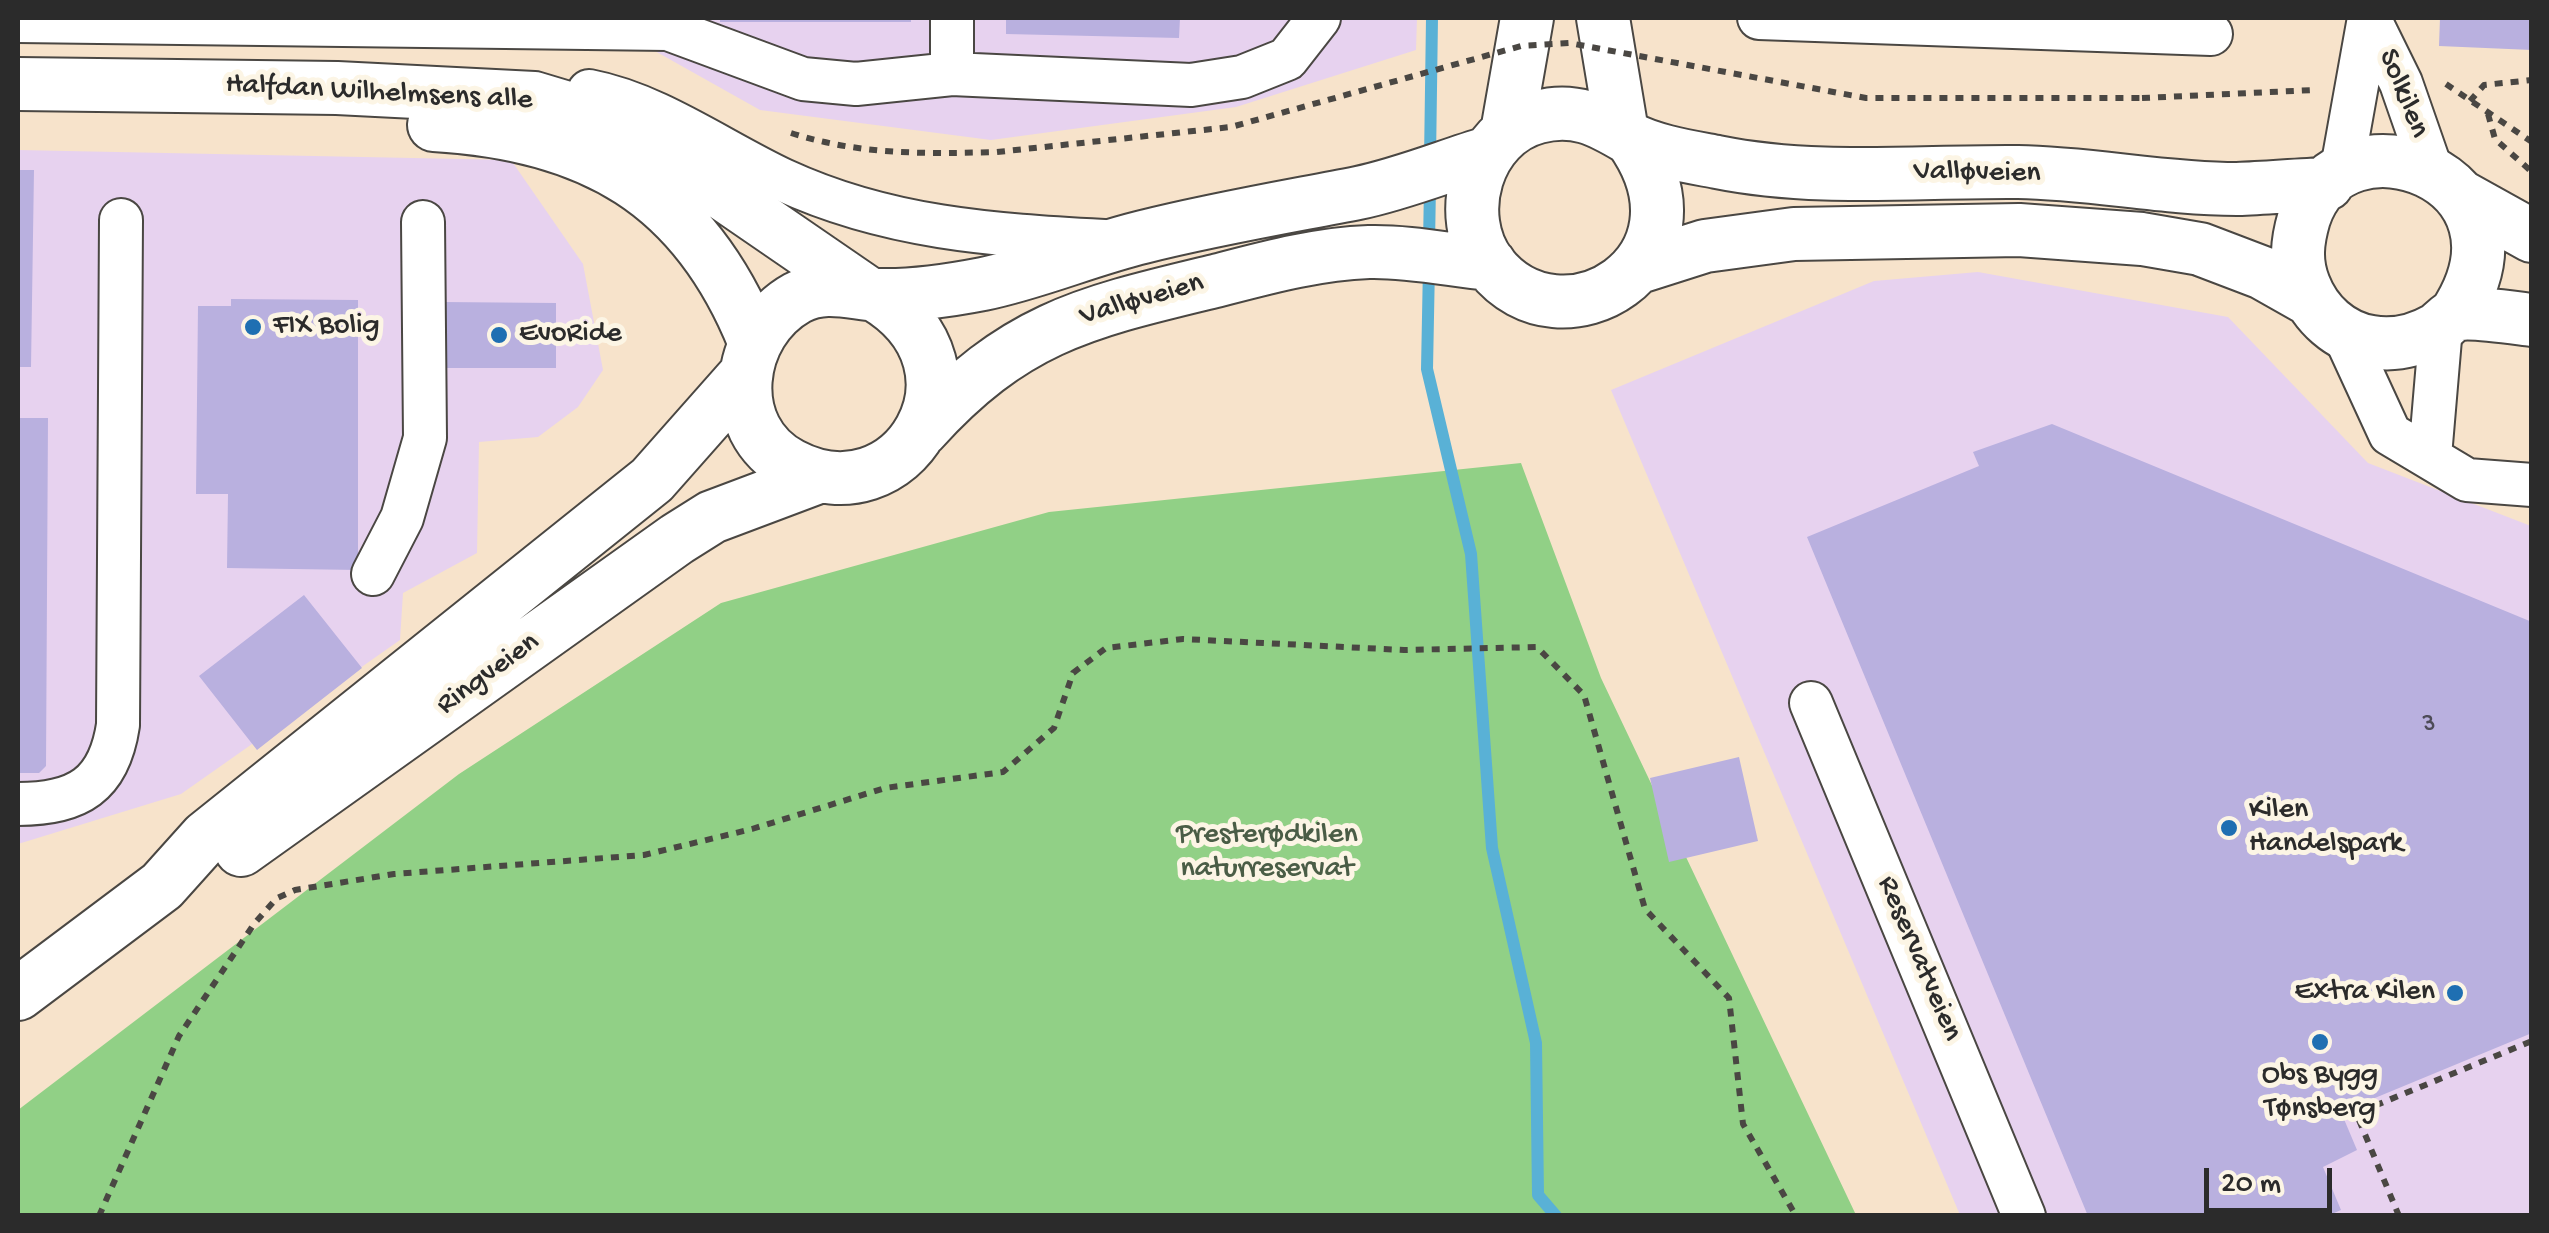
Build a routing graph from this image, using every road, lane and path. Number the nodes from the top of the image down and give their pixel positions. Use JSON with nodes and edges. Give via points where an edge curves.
{"nodes":[{"id":1,"x":952,"y":18,"type":"edge"},
{"id":2,"x":1319,"y":18,"type":"edge"},
{"id":3,"x":1527,"y":18,"type":"edge"},
{"id":4,"x":1603,"y":18,"type":"edge"},
{"id":5,"x":1759,"y":18,"type":"edge"},
{"id":6,"x":18,"y":21,"type":"edge"},
{"id":7,"x":344,"y":21,"type":"edge"},
{"id":8,"x":2211,"y":34,"type":"dead end"},
{"id":9,"x":952,"y":74,"type":"junction"},
{"id":10,"x":2435,"y":80,"type":"dead end"},
{"id":11,"x":2532,"y":80,"type":"edge"},
{"id":12,"x":18,"y":84,"type":"edge"},
{"id":13,"x":2320,"y":90,"type":"dead end"},
{"id":14,"x":463,"y":92,"type":"junction"},
{"id":15,"x":2470,"y":100,"type":"junction"},
{"id":16,"x":2488,"y":112,"type":"junction"},
{"id":17,"x":18,"y":116,"type":"edge"},
{"id":18,"x":1626,"y":135,"type":"junction"},
{"id":19,"x":2532,"y":142,"type":"edge"},
{"id":20,"x":1484,"y":149,"type":"junction"},
{"id":21,"x":997,"y":152,"type":"dead end"},
{"id":22,"x":2532,"y":172,"type":"edge"},
{"id":23,"x":2334,"y":179,"type":"junction"},
{"id":24,"x":2446,"y":184,"type":"junction"},
{"id":25,"x":121,"y":220,"type":"dead end"},
{"id":26,"x":423,"y":222,"type":"dead end"},
{"id":27,"x":2532,"y":236,"type":"edge"},
{"id":28,"x":1120,"y":242,"type":"junction"},
{"id":29,"x":1473,"y":262,"type":"junction"},
{"id":30,"x":1639,"y":267,"type":"junction"},
{"id":31,"x":871,"y":293,"type":"junction"},
{"id":32,"x":2326,"y":316,"type":"junction"},
{"id":33,"x":2532,"y":320,"type":"edge"},
{"id":34,"x":2448,"y":321,"type":"junction"},
{"id":35,"x":749,"y":358,"type":"junction"},
{"id":36,"x":920,"y":432,"type":"junction"},
{"id":37,"x":2430,"y":456,"type":"junction"},
{"id":38,"x":821,"y":476,"type":"junction"},
{"id":39,"x":2532,"y":485,"type":"edge"},
{"id":40,"x":374,"y":574,"type":"dead end"},
{"id":41,"x":1812,"y":703,"type":"dead end"},
{"id":42,"x":18,"y":804,"type":"edge"},
{"id":43,"x":162,"y":886,"type":"junction"},
{"id":44,"x":18,"y":994,"type":"edge"},
{"id":45,"x":2532,"y":1041,"type":"edge"},
{"id":46,"x":99,"y":1216,"type":"edge"},
{"id":47,"x":1796,"y":1216,"type":"edge"},
{"id":48,"x":2024,"y":1216,"type":"edge"},
{"id":49,"x":2399,"y":1216,"type":"edge"}],
"edges":[{"from":1,"to":9,"type":"street"},
{"from":2,"to":9,"type":"street","via":[[1286,59],[1242,77],[1191,85]]},
{"from":3,"to":20,"type":"main road"},
{"from":4,"to":18,"type":"main road"},
{"from":5,"to":8,"type":"street"},
{"from":6,"to":7,"type":"street"},
{"from":7,"to":9,"type":"street","via":[[668,29],[803,79],[856,84]]},
{"from":10,"to":15,"type":"path"},
{"from":11,"to":15,"type":"path","via":[[2484,85]]},
{"from":12,"to":14,"type":"main road","name":"Halfdan Wilhelmsens alle"},
{"from":13,"to":21,"type":"path","bridge":true,"via":[[1866,98],[1569,43],[1522,46],[1231,126]]},
{"from":14,"to":28,"type":"street","via":[[543,82],[605,94],[851,208],[963,233]]},
{"from":14,"to":31,"type":"main road","name":"Halfdan Wilhelmsens alle","via":[[534,98],[594,116],[648,143]]},
{"from":15,"to":16,"type":"path"},
{"from":16,"to":19,"type":"path"},
{"from":16,"to":22,"type":"path","via":[[2494,139]]},
{"from":17,"to":35,"type":"main road","name":"Halfdan Wilhelmsens alle","via":[[459,126],[577,151],[628,176],[710,254],[736,298]]},
{"from":18,"to":20,"type":"main road","name":"Valløveien","via":[[1565,112],[1534,118]]},
{"from":18,"to":23,"type":"main road","name":"Valløveien","via":[[1713,162],[1788,174],[2022,172],[2235,189]]},
{"from":18,"to":30,"type":"main road","via":[[1651,168],[1660,201],[1655,236]]},
{"from":20,"to":28,"type":"main road","name":"Valløveien","via":[[1400,180]]},
{"from":20,"to":29,"type":"main road","via":[[1472,189]]},
{"from":23,"to":24,"type":"main road","name":"Valløveien","via":[[2386,160]]},
{"from":23,"to":24,"type":"street","name":"Solkilen","via":[[2369,18]]},
{"from":23,"to":32,"type":"main road","via":[[2307,208],[2298,239],[2298,270]]},
{"from":24,"to":27,"type":"main road","name":"Valløveien"},
{"from":24,"to":34,"type":"main road","via":[[2476,224],[2480,256],[2473,288]]},
{"from":25,"to":42,"type":"street","via":[[113,757],[101,778],[76,793]]},
{"from":26,"to":40,"type":"street","via":[[424,438],[402,518]]},
{"from":28,"to":31,"type":"main road","name":"Ringveien","via":[[984,284]]},
{"from":29,"to":30,"type":"main road","name":"Valløveien","via":[[1546,300],[1580,301],[1613,289]]},
{"from":29,"to":36,"type":"main road","name":"Valløveien","via":[[1400,253],[1314,256],[1088,312],[1016,346],[960,387]]},
{"from":30,"to":32,"type":"main road","name":"Valløveien","via":[[1705,246],[1794,234],[2020,230],[2200,248],[2262,273]]},
{"from":31,"to":35,"type":"main road","name":"Ringveien","via":[[833,288],[801,296],[773,314]]},
{"from":31,"to":36,"type":"main road","via":[[899,309],[929,354],[931,407]]},
{"from":32,"to":34,"type":"main road","name":"Valløveien","via":[[2368,342],[2393,344],[2418,339]]},
{"from":32,"to":37,"type":"street","via":[[2390,434]]},
{"from":33,"to":34,"type":"main road","name":"Valløveien"},
{"from":34,"to":37,"type":"street"},
{"from":35,"to":38,"type":"main road","via":[[748,410],[763,441],[789,464]]},
{"from":35,"to":43,"type":"main road","name":"Ringveien","via":[[652,480],[206,837]]},
{"from":36,"to":38,"type":"main road","name":"Ringveien","via":[[888,464],[867,474]]},
{"from":37,"to":39,"type":"street","via":[[2468,480]]},
{"from":38,"to":43,"type":"main road","name":"Ringveien","via":[[712,517],[224,862]]},
{"from":41,"to":48,"type":"street","name":"Reservatveien"},
{"from":43,"to":44,"type":"main road","name":"Ringveien"},
{"from":45,"to":49,"type":"path","via":[[2362,1111],[2358,1120]]},
{"from":46,"to":47,"type":"path","via":[[179,1036],[277,898],[394,874],[644,855],[885,788],[1003,772],[1054,728],[1073,674],[1106,648],[1183,639],[1404,650],[1537,647],[1584,694],[1646,909],[1729,998],[1742,1124]]}]}
